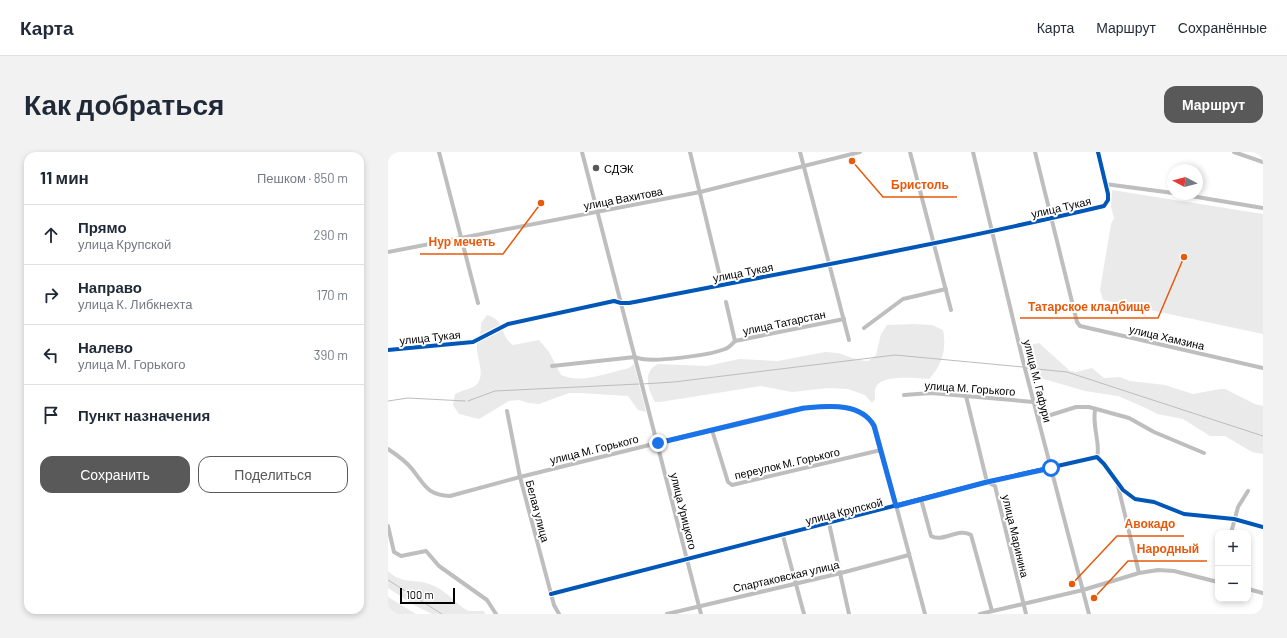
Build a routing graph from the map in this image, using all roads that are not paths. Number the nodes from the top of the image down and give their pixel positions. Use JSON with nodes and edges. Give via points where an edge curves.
{"nodes":[{"id":1,"x":439,"y":152,"type":"edge"},
{"id":2,"x":582,"y":152,"type":"edge"},
{"id":3,"x":690,"y":152,"type":"edge"},
{"id":4,"x":800,"y":152,"type":"edge"},
{"id":5,"x":860,"y":152,"type":"edge"},
{"id":6,"x":910,"y":152,"type":"edge"},
{"id":7,"x":973,"y":152,"type":"edge"},
{"id":8,"x":1035,"y":152,"type":"edge"},
{"id":9,"x":1098,"y":152,"type":"edge"},
{"id":10,"x":1234,"y":152,"type":"edge"},
{"id":11,"x":1263,"y":162,"type":"edge"},
{"id":12,"x":804,"y":166,"type":"junction"},
{"id":13,"x":1104,"y":184,"type":"junction"},
{"id":14,"x":700,"y":192,"type":"junction"},
{"id":15,"x":1167,"y":192,"type":"edge"},
{"id":16,"x":1203,"y":198,"type":"edge"},
{"id":17,"x":1263,"y":208,"type":"edge"},
{"id":18,"x":599,"y":212,"type":"junction"},
{"id":19,"x":1051,"y":219,"type":"junction"},
{"id":20,"x":992,"y":231,"type":"junction"},
{"id":21,"x":462,"y":238,"type":"junction"},
{"id":22,"x":933,"y":242,"type":"junction"},
{"id":23,"x":388,"y":252,"type":"edge"},
{"id":24,"x":830,"y":264,"type":"junction"},
{"id":25,"x":722,"y":285,"type":"junction"},
{"id":26,"x":946,"y":290,"type":"junction"},
{"id":27,"x":726,"y":302,"type":"dead end"},
{"id":28,"x":478,"y":303,"type":"dead end"},
{"id":29,"x":621,"y":304,"type":"junction"},
{"id":30,"x":951,"y":310,"type":"dead end"},
{"id":31,"x":844,"y":319,"type":"junction"},
{"id":32,"x":864,"y":328,"type":"dead end"},
{"id":33,"x":849,"y":340,"type":"dead end"},
{"id":34,"x":735,"y":342,"type":"junction"},
{"id":35,"x":388,"y":350,"type":"edge"},
{"id":36,"x":635,"y":357,"type":"junction"},
{"id":37,"x":552,"y":366,"type":"dead end"},
{"id":38,"x":1263,"y":368,"type":"edge"},
{"id":39,"x":904,"y":395,"type":"dead end"},
{"id":40,"x":966,"y":396,"type":"junction"},
{"id":41,"x":1034,"y":402,"type":"junction"},
{"id":42,"x":1095,"y":410,"type":"junction"},
{"id":43,"x":507,"y":411,"type":"dead end"},
{"id":44,"x":1038,"y":419,"type":"junction"},
{"id":45,"x":712,"y":430,"type":"junction"},
{"id":46,"x":658,"y":443,"type":"junction"},
{"id":47,"x":388,"y":449,"type":"edge"},
{"id":48,"x":881,"y":450,"type":"junction"},
{"id":49,"x":1204,"y":453,"type":"dead end"},
{"id":50,"x":1097,"y":457,"type":"junction"},
{"id":51,"x":1051,"y":468,"type":"junction"},
{"id":52,"x":520,"y":477,"type":"junction"},
{"id":53,"x":987,"y":482,"type":"junction"},
{"id":54,"x":1118,"y":484,"type":"junction"},
{"id":55,"x":1248,"y":491,"type":"dead end"},
{"id":56,"x":921,"y":499,"type":"junction"},
{"id":57,"x":896,"y":506,"type":"junction"},
{"id":58,"x":1234,"y":519,"type":"junction"},
{"id":59,"x":829,"y":523,"type":"junction"},
{"id":60,"x":388,"y":526,"type":"edge"},
{"id":61,"x":1263,"y":527,"type":"edge"},
{"id":62,"x":1232,"y":530,"type":"edge"},
{"id":63,"x":783,"y":536,"type":"junction"},
{"id":64,"x":909,"y":555,"type":"junction"},
{"id":65,"x":687,"y":559,"type":"junction"},
{"id":66,"x":840,"y":573,"type":"junction"},
{"id":67,"x":1139,"y":573,"type":"junction"},
{"id":68,"x":1215,"y":581,"type":"edge"},
{"id":69,"x":796,"y":584,"type":"junction"},
{"id":70,"x":1082,"y":590,"type":"junction"},
{"id":71,"x":1251,"y":590,"type":"edge"},
{"id":72,"x":1263,"y":593,"type":"edge"},
{"id":73,"x":551,"y":594,"type":"junction"},
{"id":74,"x":1023,"y":604,"type":"junction"},
{"id":75,"x":699,"y":605,"type":"junction"},
{"id":76,"x":992,"y":611,"type":"junction"},
{"id":77,"x":496,"y":614,"type":"edge"},
{"id":78,"x":559,"y":614,"type":"edge"},
{"id":79,"x":667,"y":614,"type":"edge"},
{"id":80,"x":701,"y":614,"type":"edge"},
{"id":81,"x":804,"y":614,"type":"edge"},
{"id":82,"x":849,"y":614,"type":"edge"},
{"id":83,"x":925,"y":614,"type":"edge"},
{"id":84,"x":980,"y":614,"type":"edge"},
{"id":85,"x":1026,"y":614,"type":"edge"},
{"id":86,"x":1089,"y":614,"type":"edge"}],
"edges":[{"from":1,"to":21,"type":"street"},
{"from":2,"to":18,"type":"street"},
{"from":3,"to":14,"type":"street"},
{"from":4,"to":12,"type":"street"},
{"from":5,"to":12,"type":"street","name":"улица Вахитова"},
{"from":6,"to":22,"type":"street"},
{"from":7,"to":20,"type":"street","name":"улица М. Гафури"},
{"from":8,"to":19,"type":"street","name":"улица Хамзина"},
{"from":9,"to":13,"type":"street"},
{"from":10,"to":11,"type":"street"},
{"from":12,"to":14,"type":"street","name":"улица Вахитова"},
{"from":12,"to":24,"type":"street"},
{"from":13,"to":15,"type":"street"},
{"from":13,"to":19,"type":"street","name":"улица Тукая","via":[[1108,200],[1104,206]]},
{"from":14,"to":18,"type":"street","name":"улица Вахитова"},
{"from":14,"to":25,"type":"street"},
{"from":16,"to":17,"type":"street"},
{"from":18,"to":21,"type":"street","name":"улица Вахитова"},
{"from":18,"to":29,"type":"street"},
{"from":19,"to":20,"type":"street","name":"улица Тукая"},
{"from":19,"to":38,"type":"street","name":"улица Хамзина","via":[[1080,326]]},
{"from":20,"to":22,"type":"street","name":"улица Тукая"},
{"from":20,"to":41,"type":"street","name":"улица М. Гафури"},
{"from":21,"to":23,"type":"street","name":"улица Вахитова"},
{"from":21,"to":28,"type":"street"},
{"from":22,"to":24,"type":"street","name":"улица Тукая"},
{"from":22,"to":26,"type":"street"},
{"from":24,"to":25,"type":"street","name":"улица Тукая"},
{"from":24,"to":31,"type":"street"},
{"from":25,"to":29,"type":"street","name":"улица Тукая"},
{"from":26,"to":30,"type":"street"},
{"from":26,"to":32,"type":"street","via":[[903,299]]},
{"from":27,"to":34,"type":"street"},
{"from":29,"to":35,"type":"street","name":"улица Тукая","via":[[614,301],[508,324],[473,342]]},
{"from":29,"to":36,"type":"street"},
{"from":31,"to":33,"type":"street"},
{"from":31,"to":34,"type":"street","name":"улица Татарстан"},
{"from":34,"to":36,"type":"street","name":"улица Татарстан","via":[[726,349],[674,358],[642,360]]},
{"from":36,"to":37,"type":"street","name":"улица Татарстан"},
{"from":36,"to":46,"type":"street","name":"улица Урицкого"},
{"from":39,"to":40,"type":"street","name":"улица М. Горького","via":[[931,393]]},
{"from":40,"to":41,"type":"street","name":"улица М. Горького"},
{"from":40,"to":53,"type":"street","name":"улица Маринина"},
{"from":41,"to":44,"type":"street","name":"улица М. Гафури"},
{"from":42,"to":44,"type":"street","via":[[1089,407],[1076,407]]},
{"from":42,"to":49,"type":"street","via":[[1129,418],[1154,432]]},
{"from":42,"to":50,"type":"street","via":[[1094,427],[1099,447]]},
{"from":43,"to":52,"type":"street","name":"Белая улица"},
{"from":44,"to":51,"type":"street","name":"улица М. Гафури"},
{"from":45,"to":46,"type":"street","name":"улица М. Горького"},
{"from":45,"to":48,"type":"street","name":"улица М. Горького","via":[[791,410],[819,407],[852,409],[868,417],[874,426]]},
{"from":45,"to":48,"type":"street","name":"переулок М. Горького","via":[[728,482],[732,485]]},
{"from":46,"to":52,"type":"street","name":"улица М. Горького"},
{"from":46,"to":65,"type":"street","name":"улица Урицкого"},
{"from":47,"to":52,"type":"street","name":"улица М. Горького","via":[[406,462],[427,489],[439,495],[456,495]]},
{"from":48,"to":57,"type":"street"},
{"from":50,"to":51,"type":"street","name":"улица Крупской"},
{"from":50,"to":54,"type":"street"},
{"from":51,"to":53,"type":"street","name":"улица Крупской"},
{"from":51,"to":70,"type":"street","name":"улица М. Гафури"},
{"from":52,"to":73,"type":"street","name":"Белая улица"},
{"from":53,"to":56,"type":"street","name":"улица Крупской"},
{"from":53,"to":74,"type":"street","name":"улица Маринина","via":[[995,486]]},
{"from":54,"to":58,"type":"street","via":[[1136,499],[1154,502],[1184,514]]},
{"from":54,"to":67,"type":"street"},
{"from":55,"to":58,"type":"street"},
{"from":56,"to":57,"type":"street","name":"улица Крупской"},
{"from":56,"to":76,"type":"street","via":[[931,536],[937,538],[964,533],[971,535]]},
{"from":57,"to":59,"type":"street","name":"улица Крупской"},
{"from":57,"to":64,"type":"street"},
{"from":58,"to":61,"type":"street"},
{"from":58,"to":62,"type":"street"},
{"from":59,"to":63,"type":"street","name":"улица Крупской"},
{"from":59,"to":66,"type":"street"},
{"from":60,"to":77,"type":"street","via":[[396,555],[426,551],[439,566],[487,600]]},
{"from":63,"to":65,"type":"street","name":"улица Крупской"},
{"from":63,"to":69,"type":"street"},
{"from":64,"to":66,"type":"street","name":"Спартаковская улица"},
{"from":64,"to":83,"type":"street"},
{"from":65,"to":73,"type":"street","name":"улица Крупской"},
{"from":65,"to":75,"type":"street","name":"улица Урицкого"},
{"from":66,"to":69,"type":"street","name":"Спартаковская улица"},
{"from":66,"to":82,"type":"street"},
{"from":67,"to":68,"type":"street","via":[[1166,570]]},
{"from":67,"to":70,"type":"street"},
{"from":69,"to":75,"type":"street","name":"Спартаковская улица"},
{"from":69,"to":81,"type":"street"},
{"from":70,"to":74,"type":"street"},
{"from":70,"to":86,"type":"street","name":"улица М. Гафури"},
{"from":71,"to":72,"type":"street"},
{"from":73,"to":78,"type":"street","name":"Белая улица"},
{"from":74,"to":76,"type":"street"},
{"from":74,"to":85,"type":"street","name":"улица Маринина"},
{"from":75,"to":79,"type":"street","name":"Спартаковская улица"},
{"from":75,"to":80,"type":"street","name":"улица Урицкого"},
{"from":76,"to":84,"type":"street"}]}
